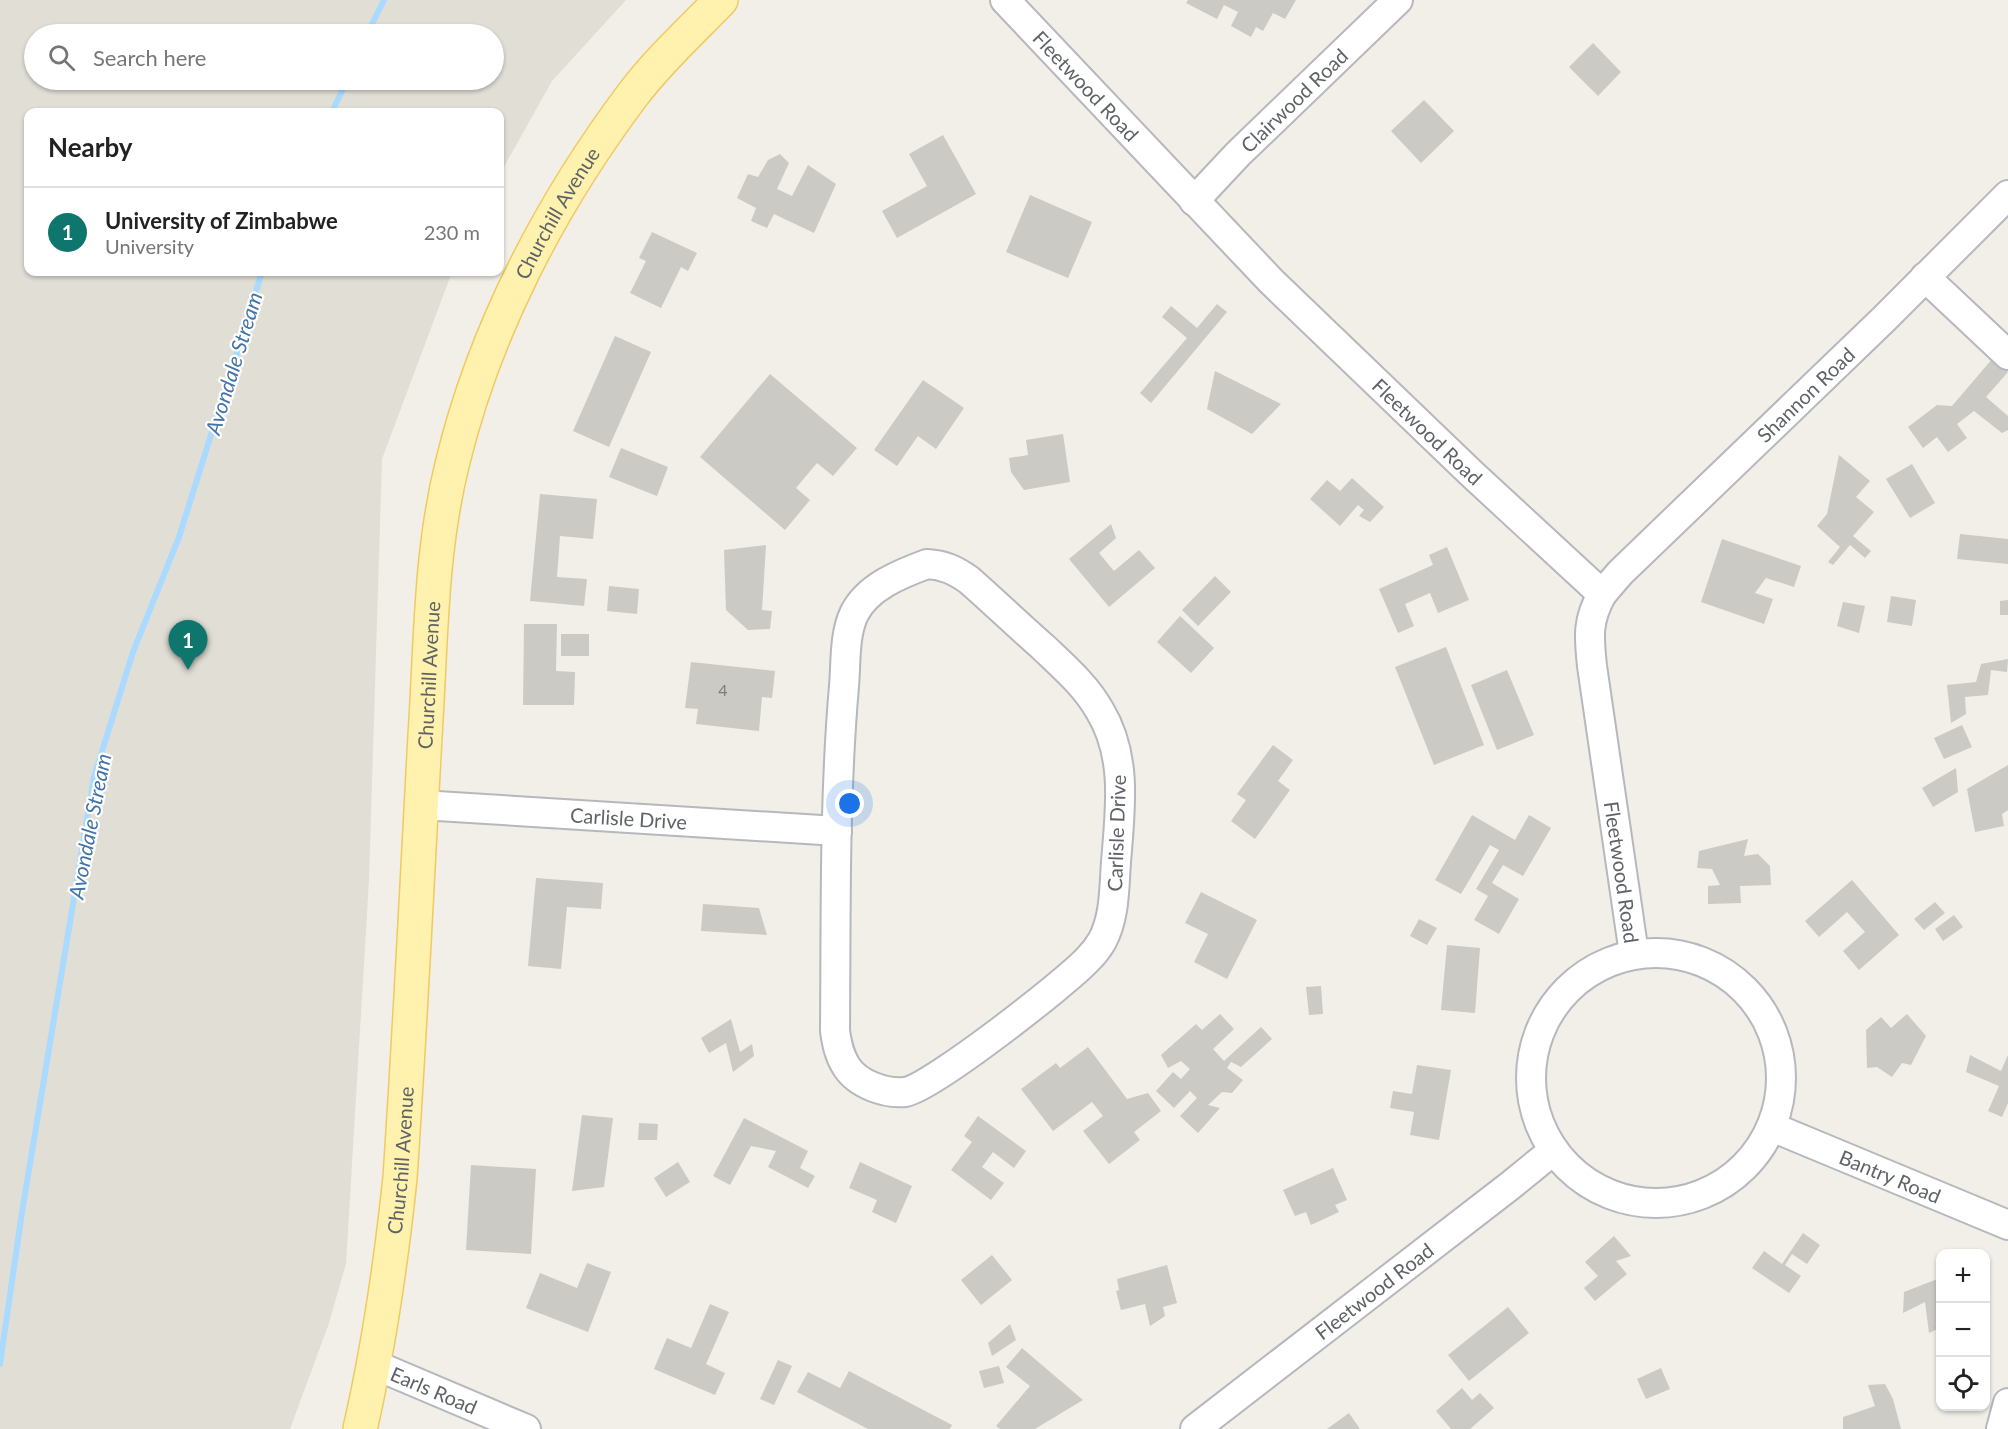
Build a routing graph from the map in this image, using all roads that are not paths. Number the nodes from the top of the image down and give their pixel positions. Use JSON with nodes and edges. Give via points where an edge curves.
{"nodes":[{"id":1,"x":721,"y":0,"type":"edge"},
{"id":2,"x":1005,"y":0,"type":"edge"},
{"id":3,"x":1398,"y":0,"type":"edge"},
{"id":4,"x":2008,"y":195,"type":"edge"},
{"id":5,"x":1194,"y":201,"type":"junction"},
{"id":6,"x":1925,"y":278,"type":"junction"},
{"id":7,"x":2008,"y":356,"type":"edge"},
{"id":8,"x":1602,"y":594,"type":"junction"},
{"id":9,"x":421,"y":805,"type":"junction"},
{"id":10,"x":837,"y":831,"type":"junction"},
{"id":11,"x":1634,"y":954,"type":"junction"},
{"id":12,"x":1772,"y":1127,"type":"junction"},
{"id":13,"x":1554,"y":1150,"type":"junction"},
{"id":14,"x":2008,"y":1225,"type":"edge"},
{"id":15,"x":375,"y":1365,"type":"junction"},
{"id":16,"x":2008,"y":1403,"type":"edge"},
{"id":17,"x":360,"y":1429,"type":"edge"},
{"id":18,"x":526,"y":1429,"type":"edge"},
{"id":19,"x":1195,"y":1429,"type":"edge"},
{"id":20,"x":2001,"y":1429,"type":"edge"}],
"edges":[{"from":1,"to":9,"type":"main road","name":"Churchill Avenue","via":[[636,90],[590,155],[542,234],[483,365],[451,468],[436,559]]},
{"from":2,"to":5,"type":"street","name":"Fleetwood Road"},
{"from":3,"to":5,"type":"street","name":"Clairwood Road"},
{"from":4,"to":6,"type":"street","name":"Shannon Road"},
{"from":5,"to":8,"type":"street","name":"Fleetwood Road","via":[[1271,281]]},
{"from":6,"to":7,"type":"street"},
{"from":6,"to":8,"type":"street","name":"Shannon Road"},
{"from":8,"to":11,"type":"street","name":"Fleetwood Road","via":[[1593,611],[1589,639]]},
{"from":9,"to":10,"type":"street","name":"Carlisle Drive"},
{"from":9,"to":15,"type":"main road","name":"Churchill Avenue","via":[[400,1178]]},
{"from":10,"to":10,"type":"street","name":"Carlisle Drive","via":[[842,706],[853,616],[862,600],[878,588],[927,564],[942,565],[969,580],[1074,677],[1101,712],[1111,734],[1121,796],[1113,907],[1100,944],[1088,960],[1007,1026],[907,1092],[873,1087],[847,1068],[838,1052]]},
{"from":11,"to":12,"type":"street","name":"Fleetwood Road","via":[[1667,953],[1700,960],[1730,976],[1754,999],[1772,1028],[1781,1060],[1780,1094]]},
{"from":11,"to":13,"type":"street","name":"Fleetwood Road","via":[[1582,977],[1562,996],[1542,1028],[1531,1073],[1533,1100],[1541,1127]]},
{"from":12,"to":13,"type":"street","name":"Fleetwood Road","via":[[1754,1156],[1731,1179],[1701,1195],[1669,1203],[1636,1202],[1604,1192],[1576,1175]]},
{"from":12,"to":14,"type":"street","name":"Bantry Road"},
{"from":13,"to":19,"type":"street","name":"Fleetwood Road"},
{"from":15,"to":17,"type":"main road","name":"Churchill Avenue"},
{"from":15,"to":18,"type":"street","name":"Earls Road"},
{"from":16,"to":20,"type":"street"}]}
